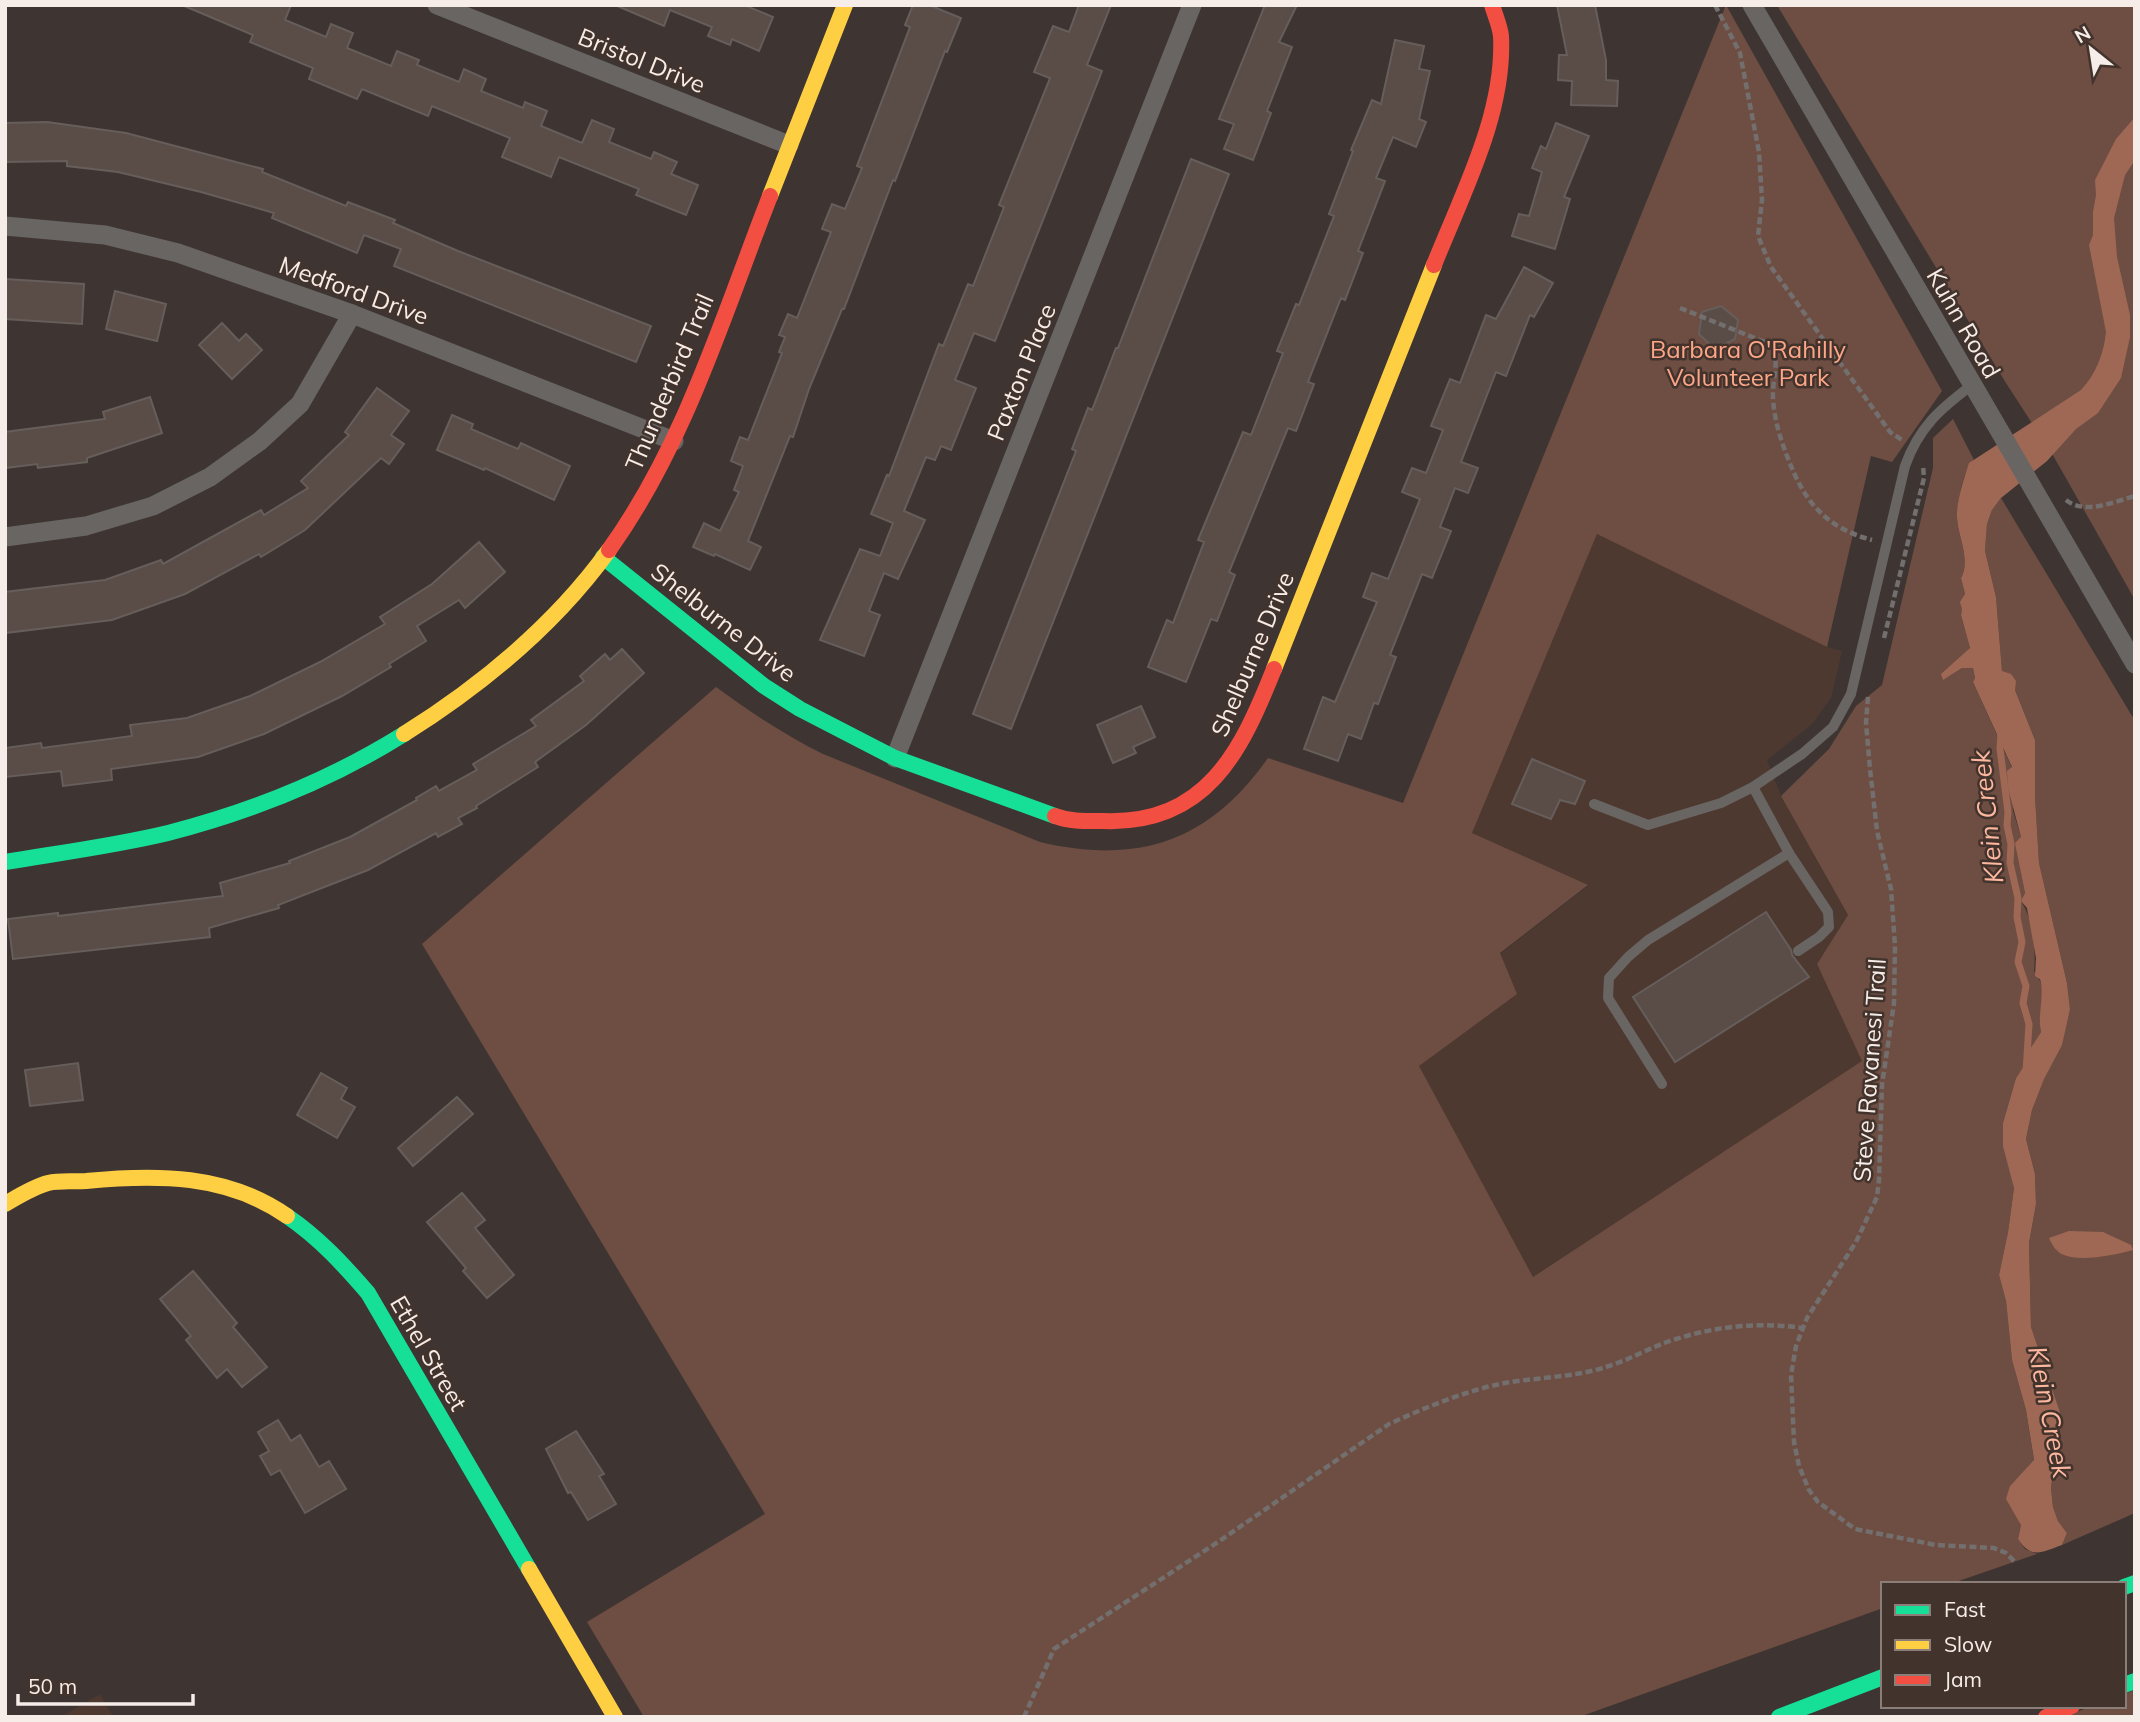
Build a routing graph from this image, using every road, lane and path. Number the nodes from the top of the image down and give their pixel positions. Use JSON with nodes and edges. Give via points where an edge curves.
{"nodes":[{"id":1,"x":437,"y":5,"type":"edge"},
{"id":2,"x":845,"y":5,"type":"edge"},
{"id":3,"x":1192,"y":5,"type":"edge"},
{"id":4,"x":1492,"y":5,"type":"edge"},
{"id":5,"x":1715,"y":5,"type":"edge"},
{"id":6,"x":1752,"y":5,"type":"edge"},
{"id":7,"x":789,"y":145,"type":"junction"},
{"id":8,"x":5,"y":226,"type":"edge"},
{"id":9,"x":1680,"y":308,"type":"dead end"},
{"id":10,"x":352,"y":314,"type":"junction"},
{"id":11,"x":1972,"y":385,"type":"junction"},
{"id":12,"x":1901,"y":439,"type":"dead end"},
{"id":13,"x":674,"y":441,"type":"junction"},
{"id":14,"x":1923,"y":465,"type":"dead end"},
{"id":15,"x":2059,"y":491,"type":"dead end"},
{"id":16,"x":2135,"y":496,"type":"edge"},
{"id":17,"x":5,"y":537,"type":"edge"},
{"id":18,"x":1886,"y":543,"type":"junction"},
{"id":19,"x":603,"y":558,"type":"junction"},
{"id":20,"x":1881,"y":647,"type":"dead end"},
{"id":21,"x":2135,"y":664,"type":"edge"},
{"id":22,"x":1871,"y":686,"type":"dead end"},
{"id":23,"x":895,"y":758,"type":"junction"},
{"id":24,"x":1753,"y":787,"type":"junction"},
{"id":25,"x":1594,"y":804,"type":"dead end"},
{"id":26,"x":1789,"y":853,"type":"junction"},
{"id":27,"x":5,"y":862,"type":"edge"},
{"id":28,"x":1798,"y":951,"type":"dead end"},
{"id":29,"x":1662,"y":1084,"type":"dead end"},
{"id":30,"x":5,"y":1203,"type":"edge"},
{"id":31,"x":1803,"y":1328,"type":"junction"},
{"id":32,"x":2016,"y":1563,"type":"dead end"},
{"id":33,"x":1881,"y":1678,"type":"edge"},
{"id":34,"x":2067,"y":1708,"type":"edge"},
{"id":35,"x":615,"y":1717,"type":"edge"},
{"id":36,"x":1024,"y":1717,"type":"edge"},
{"id":37,"x":1779,"y":1717,"type":"edge"},
{"id":38,"x":2046,"y":1717,"type":"edge"}],
"edges":[{"from":1,"to":7,"type":"street","name":"Bristol Drive"},
{"from":2,"to":7,"type":"street","name":"Thunderbird Trail"},
{"from":3,"to":23,"type":"street","name":"Paxton Place"},
{"from":4,"to":23,"type":"street","name":"Shelburne Drive","via":[[1502,34],[1489,125],[1260,704],[1232,758],[1211,783],[1166,812],[1103,823],[1066,820]]},
{"from":5,"to":12,"type":"path","via":[[1740,53],[1759,152],[1762,200],[1758,236],[1771,267],[1890,432]]},
{"from":6,"to":11,"type":"street","name":"Kuhn Road"},
{"from":7,"to":13,"type":"street","name":"Thunderbird Trail"},
{"from":8,"to":10,"type":"street","name":"Medford Drive","via":[[132,240]]},
{"from":9,"to":18,"type":"path","via":[[1772,345],[1776,352],[1774,413],[1803,493],[1835,525]]},
{"from":10,"to":13,"type":"street","name":"Medford Drive"},
{"from":10,"to":17,"type":"street","via":[[299,404],[260,441],[210,477],[153,506],[86,526]]},
{"from":11,"to":18,"type":"lane","via":[[1939,410],[1912,446]]},
{"from":11,"to":21,"type":"street","name":"Kuhn Road"},
{"from":13,"to":19,"type":"street","name":"Thunderbird Trail","via":[[634,515]]},
{"from":14,"to":20,"type":"path","via":[[1924,478]]},
{"from":15,"to":16,"type":"path","via":[[2067,502],[2079,507]]},
{"from":18,"to":24,"type":"lane","via":[[1852,694],[1833,727]]},
{"from":19,"to":23,"type":"street","name":"Shelburne Drive","via":[[764,686]]},
{"from":19,"to":27,"type":"street","name":"Thunderbird Trail","via":[[505,663],[432,717],[370,754],[294,790],[190,827]]},
{"from":22,"to":31,"type":"path","name":"Steve Ravanesi Trail","via":[[1866,723],[1869,757],[1877,831],[1891,888],[1895,946],[1879,1180],[1877,1197],[1856,1242]]},
{"from":24,"to":25,"type":"lane","via":[[1721,803],[1648,825]]},
{"from":24,"to":26,"type":"lane"},
{"from":26,"to":28,"type":"lane","via":[[1830,919],[1829,927]]},
{"from":26,"to":29,"type":"lane","via":[[1648,940],[1609,978],[1608,998]]},
{"from":30,"to":35,"type":"street","name":"Ethel Street","via":[[51,1183],[106,1177],[148,1174],[217,1182],[263,1202],[330,1247],[368,1293]]},
{"from":31,"to":32,"type":"path","name":"Steve Ravanesi Trail","via":[[1791,1375],[1794,1442],[1799,1466],[1818,1502],[1855,1529],[1936,1545],[1994,1548]]},
{"from":31,"to":36,"type":"path","via":[[1743,1325],[1686,1336],[1606,1367],[1498,1384],[1408,1415],[1054,1649]]},
{"from":33,"to":37,"type":"street"},
{"from":34,"to":38,"type":"street"}]}
